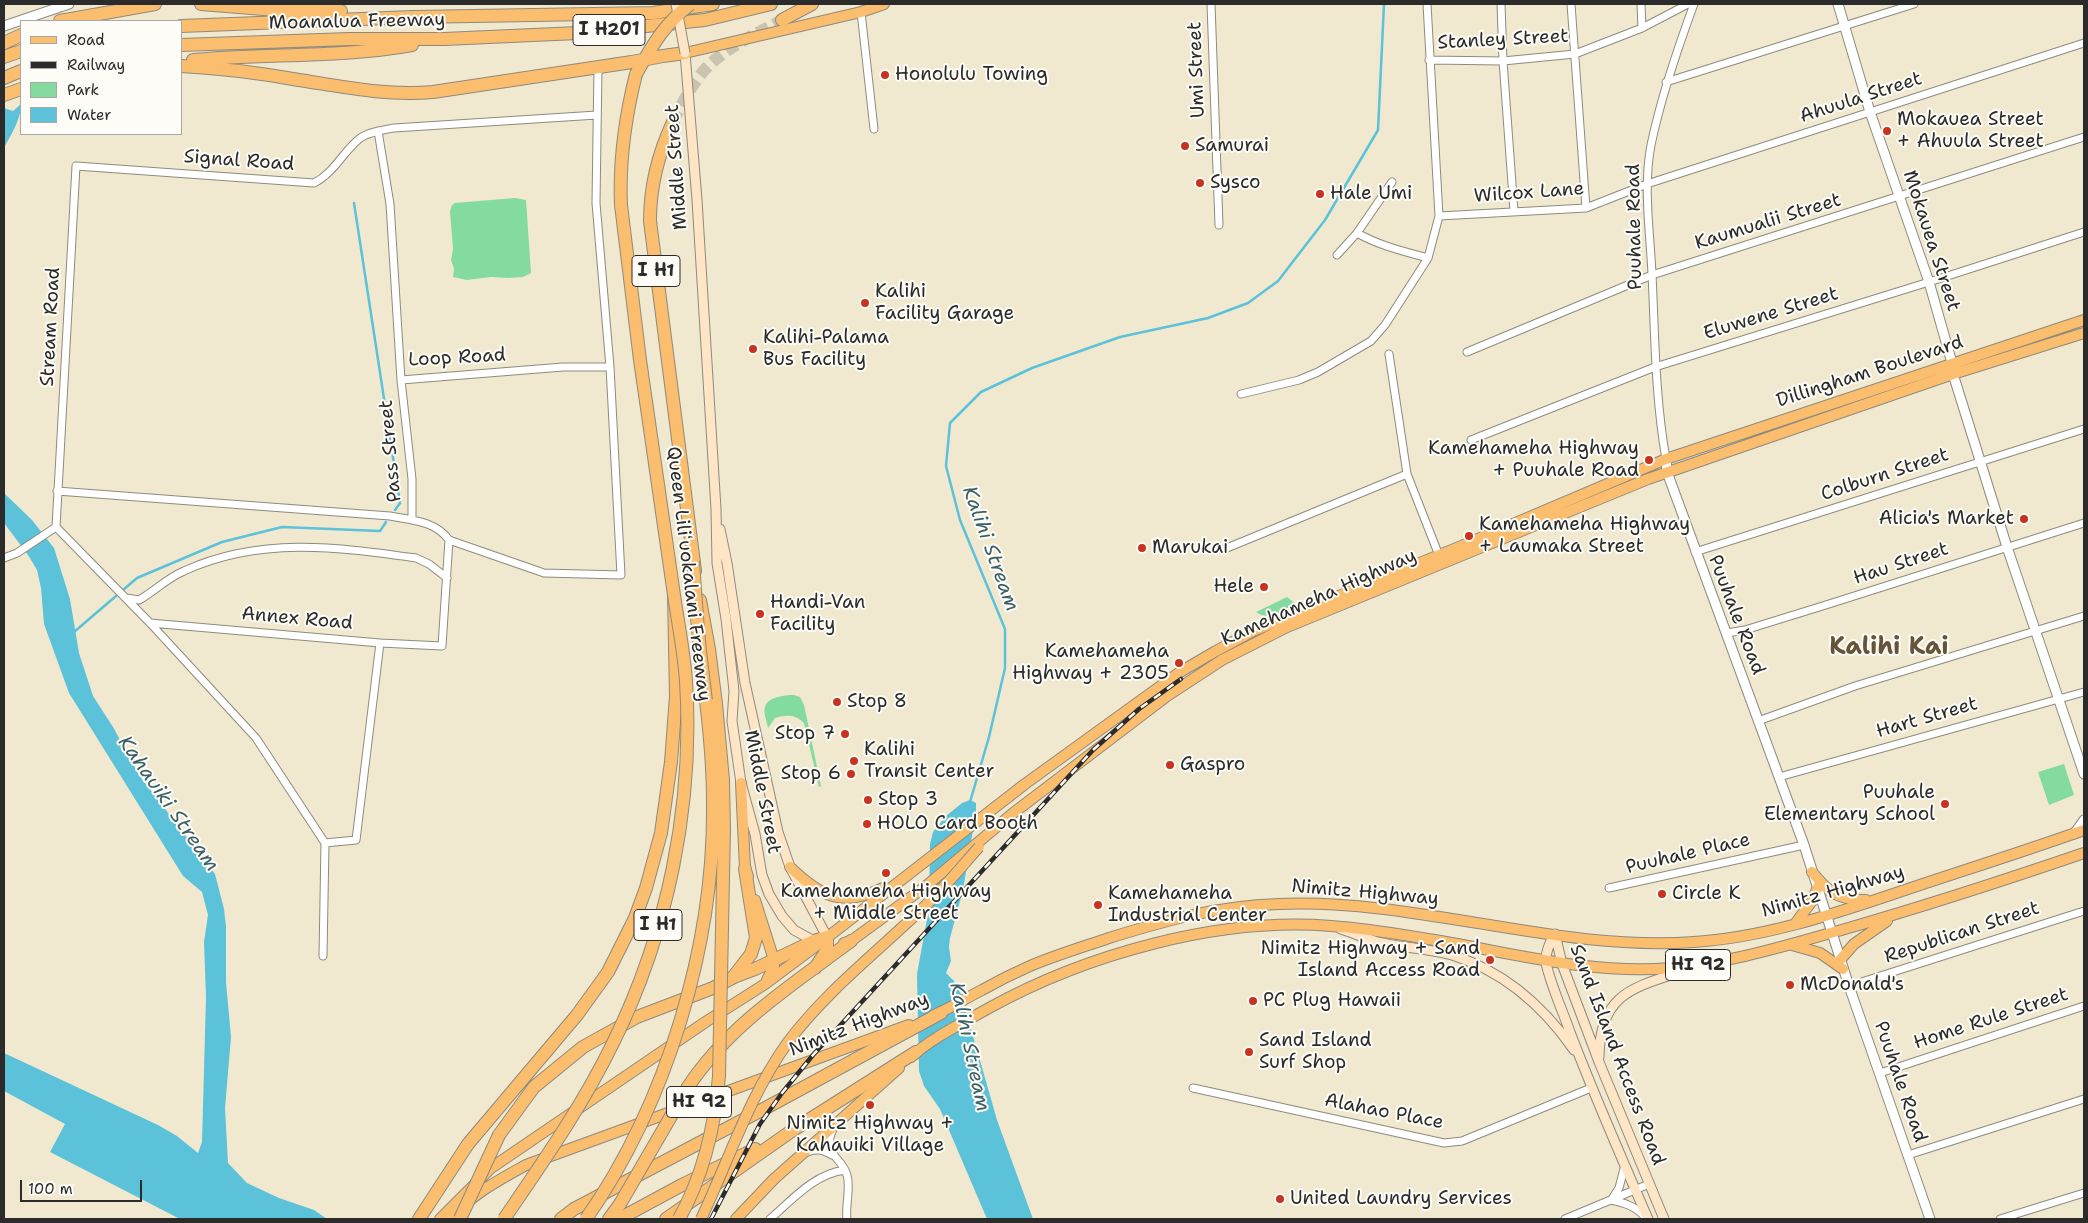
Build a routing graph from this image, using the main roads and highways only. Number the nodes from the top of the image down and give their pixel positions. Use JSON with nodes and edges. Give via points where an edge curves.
{"nodes":[{"id":1,"x":155,"y":4,"type":"edge"},
{"id":2,"x":201,"y":4,"type":"edge"},
{"id":3,"x":676,"y":4,"type":"edge"},
{"id":4,"x":690,"y":4,"type":"edge"},
{"id":5,"x":713,"y":4,"type":"edge"},
{"id":6,"x":771,"y":4,"type":"edge"},
{"id":7,"x":812,"y":4,"type":"edge"},
{"id":8,"x":884,"y":4,"type":"edge"},
{"id":9,"x":413,"y":17,"type":"junction"},
{"id":10,"x":64,"y":20,"type":"edge"},
{"id":11,"x":782,"y":20,"type":"tunnel mouth"},
{"id":12,"x":182,"y":26,"type":"edge"},
{"id":13,"x":20,"y":35,"type":"edge"},
{"id":14,"x":444,"y":39,"type":"junction"},
{"id":15,"x":4,"y":43,"type":"edge"},
{"id":16,"x":182,"y":46,"type":"edge"},
{"id":17,"x":20,"y":51,"type":"edge"},
{"id":18,"x":685,"y":53,"type":"junction"},
{"id":19,"x":4,"y":57,"type":"edge"},
{"id":20,"x":182,"y":61,"type":"edge"},
{"id":21,"x":182,"y":66,"type":"edge"},
{"id":22,"x":20,"y":71,"type":"edge"},
{"id":23,"x":4,"y":78,"type":"edge"},
{"id":24,"x":20,"y":89,"type":"edge"},
{"id":25,"x":4,"y":95,"type":"edge"},
{"id":26,"x":673,"y":122,"type":"tunnel mouth"},
{"id":27,"x":2084,"y":320,"type":"edge"},
{"id":28,"x":2084,"y":333,"type":"edge"},
{"id":29,"x":1666,"y":459,"type":"joint"},
{"id":30,"x":1667,"y":472,"type":"joint"},
{"id":31,"x":716,"y":509,"type":"junction"},
{"id":32,"x":1441,"y":559,"type":"junction"},
{"id":33,"x":693,"y":561,"type":"junction"},
{"id":34,"x":674,"y":595,"type":"junction"},
{"id":35,"x":741,"y":783,"type":"junction"},
{"id":36,"x":2079,"y":832,"type":"edge"},
{"id":37,"x":976,"y":846,"type":"junction"},
{"id":38,"x":2084,"y":853,"type":"edge"},
{"id":39,"x":790,"y":866,"type":"junction"},
{"id":40,"x":746,"y":869,"type":"junction"},
{"id":41,"x":1812,"y":872,"type":"road end"},
{"id":42,"x":900,"y":880,"type":"junction"},
{"id":43,"x":1818,"y":888,"type":"road end"},
{"id":44,"x":1874,"y":900,"type":"junction"},
{"id":45,"x":1897,"y":915,"type":"junction"},
{"id":46,"x":1794,"y":925,"type":"junction"},
{"id":47,"x":1331,"y":926,"type":"junction"},
{"id":48,"x":1555,"y":934,"type":"junction"},
{"id":49,"x":822,"y":941,"type":"junction"},
{"id":50,"x":851,"y":941,"type":"junction"},
{"id":51,"x":1791,"y":945,"type":"junction"},
{"id":52,"x":774,"y":960,"type":"junction"},
{"id":53,"x":1546,"y":961,"type":"junction"},
{"id":54,"x":1562,"y":964,"type":"junction"},
{"id":55,"x":1704,"y":964,"type":"junction"},
{"id":56,"x":815,"y":968,"type":"junction"},
{"id":57,"x":734,"y":977,"type":"junction"},
{"id":58,"x":765,"y":984,"type":"junction"},
{"id":59,"x":940,"y":1012,"type":"joint"},
{"id":60,"x":905,"y":1029,"type":"junction"},
{"id":61,"x":916,"y":1052,"type":"junction"},
{"id":62,"x":1581,"y":1060,"type":"junction"},
{"id":63,"x":1599,"y":1062,"type":"junction"},
{"id":64,"x":793,"y":1130,"type":"junction"},
{"id":65,"x":419,"y":1219,"type":"edge"},
{"id":66,"x":440,"y":1219,"type":"edge"},
{"id":67,"x":451,"y":1219,"type":"edge"},
{"id":68,"x":460,"y":1219,"type":"edge"},
{"id":69,"x":504,"y":1219,"type":"edge"},
{"id":70,"x":561,"y":1219,"type":"edge"},
{"id":71,"x":586,"y":1219,"type":"edge"},
{"id":72,"x":610,"y":1219,"type":"edge"},
{"id":73,"x":620,"y":1219,"type":"edge"},
{"id":74,"x":666,"y":1219,"type":"edge"},
{"id":75,"x":679,"y":1219,"type":"edge"},
{"id":76,"x":701,"y":1219,"type":"edge"},
{"id":77,"x":736,"y":1219,"type":"edge"},
{"id":78,"x":1648,"y":1219,"type":"edge"},
{"id":79,"x":1664,"y":1219,"type":"edge"}],
"edges":[{"from":1,"to":10,"type":"highway"},
{"from":2,"to":9,"type":"highway"},
{"from":3,"to":18,"type":"main road","name":"Middle Street","bridge":true},
{"from":4,"to":34,"type":"highway","name":"Queen Liliʻuokalani Freeway","number":"I H1","bridge":true,"via":[[660,33],[636,74],[623,135],[620,180],[640,360]]},
{"from":5,"to":9,"type":"highway","name":"Moanalua Freeway","number":"I H201","via":[[653,13]]},
{"from":6,"to":14,"type":"highway","name":"Moanalua Freeway","number":"I H201","via":[[705,20],[578,33]]},
{"from":7,"to":11,"type":"highway"},
{"from":8,"to":18,"type":"main road","via":[[862,12]]},
{"from":9,"to":12,"type":"highway","name":"Moanalua Freeway","number":"I H201"},
{"from":13,"to":15,"type":"highway"},
{"from":14,"to":16,"type":"highway","name":"Moanalua Freeway","number":"I H201","via":[[349,39]]},
{"from":14,"to":20,"type":"highway","via":[[391,48]]},
{"from":17,"to":19,"type":"highway"},
{"from":18,"to":21,"type":"highway","bridge":true,"via":[[411,94]]},
{"from":18,"to":31,"type":"main road","name":"Middle Street"},
{"from":22,"to":23,"type":"highway"},
{"from":24,"to":25,"type":"highway"},
{"from":26,"to":33,"type":"highway","name":"Queen Liliʻuokalani Freeway","number":"I H1","via":[[655,172],[650,221]]},
{"from":27,"to":29,"type":"main road","name":"Dillingham Boulevard"},
{"from":28,"to":30,"type":"main road","name":"Dillingham Boulevard","via":[[1953,374]]},
{"from":29,"to":32,"type":"main road","name":"Kamehameha Highway"},
{"from":30,"to":32,"type":"main road","name":"Kamehameha Highway"},
{"from":31,"to":35,"type":"main road","name":"Middle Street","via":[[717,563],[734,691],[732,720]]},
{"from":31,"to":39,"type":"main road","name":"Middle Street","via":[[745,683],[774,813]]},
{"from":32,"to":37,"type":"main road","name":"Kamehameha Highway","via":[[1287,627],[1222,660],[1167,696],[1012,814]]},
{"from":32,"to":42,"type":"main road","name":"Kamehameha Highway","via":[[1253,632],[1199,661],[1047,767]]},
{"from":33,"to":71,"type":"highway","name":"Queen Liliʻuokalani Freeway","number":"I H1","bridge":true,"via":[[714,803],[701,931],[684,1011],[658,1085],[621,1161]]},
{"from":33,"to":75,"type":"highway","bridge":true,"via":[[709,650],[723,780],[719,1076],[717,1106],[706,1155]]},
{"from":34,"to":65,"type":"highway","bridge":true,"via":[[674,733],[655,860],[635,918],[593,995],[468,1144]]},
{"from":34,"to":69,"type":"highway","name":"Queen Liliʻuokalani Freeway","number":"I H1","bridge":true,"via":[[686,679],[686,758],[675,856],[657,930],[626,1014],[598,1072],[557,1142]]},
{"from":35,"to":40,"type":"main road"},
{"from":35,"to":49,"type":"main road","name":"Middle Street","via":[[769,894],[794,930]]},
{"from":36,"to":44,"type":"main road","name":"Nimitz Highway","number":"HI 92"},
{"from":37,"to":50,"type":"main road"},
{"from":37,"to":76,"type":"main road","bridge":true,"via":[[930,902],[836,988],[804,1022],[762,1084]]},
{"from":38,"to":45,"type":"main road","name":"Nimitz Highway","number":"HI 92"},
{"from":39,"to":42,"type":"main road","via":[[819,892],[840,897],[875,892]]},
{"from":39,"to":49,"type":"main road","name":"Middle Street"},
{"from":40,"to":52,"type":"main road"},
{"from":40,"to":57,"type":"highway","via":[[756,938],[751,954]]},
{"from":41,"to":44,"type":"main road","via":[[1836,895],[1850,900]]},
{"from":42,"to":49,"type":"main road"},
{"from":43,"to":46,"type":"main road"},
{"from":44,"to":46,"type":"main road","name":"Nimitz Highway","number":"HI 92"},
{"from":45,"to":51,"type":"main road","name":"Nimitz Highway","number":"HI 92"},
{"from":45,"to":51,"type":"main road","via":[[1854,944],[1842,965],[1820,953]]},
{"from":46,"to":48,"type":"main road","name":"Nimitz Highway","number":"HI 92","via":[[1743,936],[1682,943],[1636,943]]},
{"from":47,"to":53,"type":"main road","name":"Nimitz Highway","number":"HI 92","via":[[1463,944]]},
{"from":47,"to":61,"type":"main road","name":"Nimitz Highway","number":"HI 92","via":[[1229,929],[1156,942],[1041,982],[957,1026]]},
{"from":47,"to":62,"type":"main road","via":[[1378,942],[1453,955],[1490,972],[1511,984],[1540,1008]]},
{"from":48,"to":53,"type":"main road","name":"Sand Island Access Road"},
{"from":48,"to":54,"type":"main road","name":"Sand Island Access Road"},
{"from":48,"to":59,"type":"main road","name":"Nimitz Highway","number":"HI 92","via":[[1424,914],[1335,905],[1231,907],[1193,913],[1034,964]]},
{"from":49,"to":50,"type":"main road","via":[[834,945]]},
{"from":49,"to":52,"type":"highway"},
{"from":49,"to":56,"type":"highway","via":[[823,958]]},
{"from":49,"to":58,"type":"main road"},
{"from":50,"to":56,"type":"highway"},
{"from":51,"to":55,"type":"main road","name":"Nimitz Highway","number":"HI 92"},
{"from":52,"to":57,"type":"highway"},
{"from":52,"to":58,"type":"main road"},
{"from":53,"to":54,"type":"main road","name":"Nimitz Highway","number":"HI 92"},
{"from":53,"to":62,"type":"main road","name":"Sand Island Access Road"},
{"from":54,"to":55,"type":"main road","name":"Nimitz Highway","number":"HI 92","via":[[1634,970]]},
{"from":54,"to":63,"type":"main road","name":"Sand Island Access Road"},
{"from":55,"to":63,"type":"main road","via":[[1636,987],[1622,995],[1604,1021],[1599,1036]]},
{"from":56,"to":72,"type":"highway","bridge":true,"via":[[734,1032],[701,1066]]},
{"from":57,"to":68,"type":"highway","bridge":true,"via":[[637,1017],[583,1047],[534,1087],[499,1135]]},
{"from":58,"to":66,"type":"main road","bridge":true,"via":[[491,1168]]},
{"from":59,"to":60,"type":"highway"},
{"from":60,"to":67,"type":"main road","name":"Nimitz Highway","number":"HI 92","bridge":true,"via":[[526,1165],[495,1182]]},
{"from":60,"to":70,"type":"highway"},
{"from":61,"to":64,"type":"highway"},
{"from":61,"to":77,"type":"main road","name":"Nimitz Highway","number":"HI 92","via":[[774,1179]]},
{"from":62,"to":78,"type":"main road","name":"Sand Island Access Road"},
{"from":63,"to":79,"type":"main road","name":"Sand Island Access Road"},
{"from":64,"to":73,"type":"highway","bridge":true},
{"from":64,"to":74,"type":"highway","bridge":true}]}
